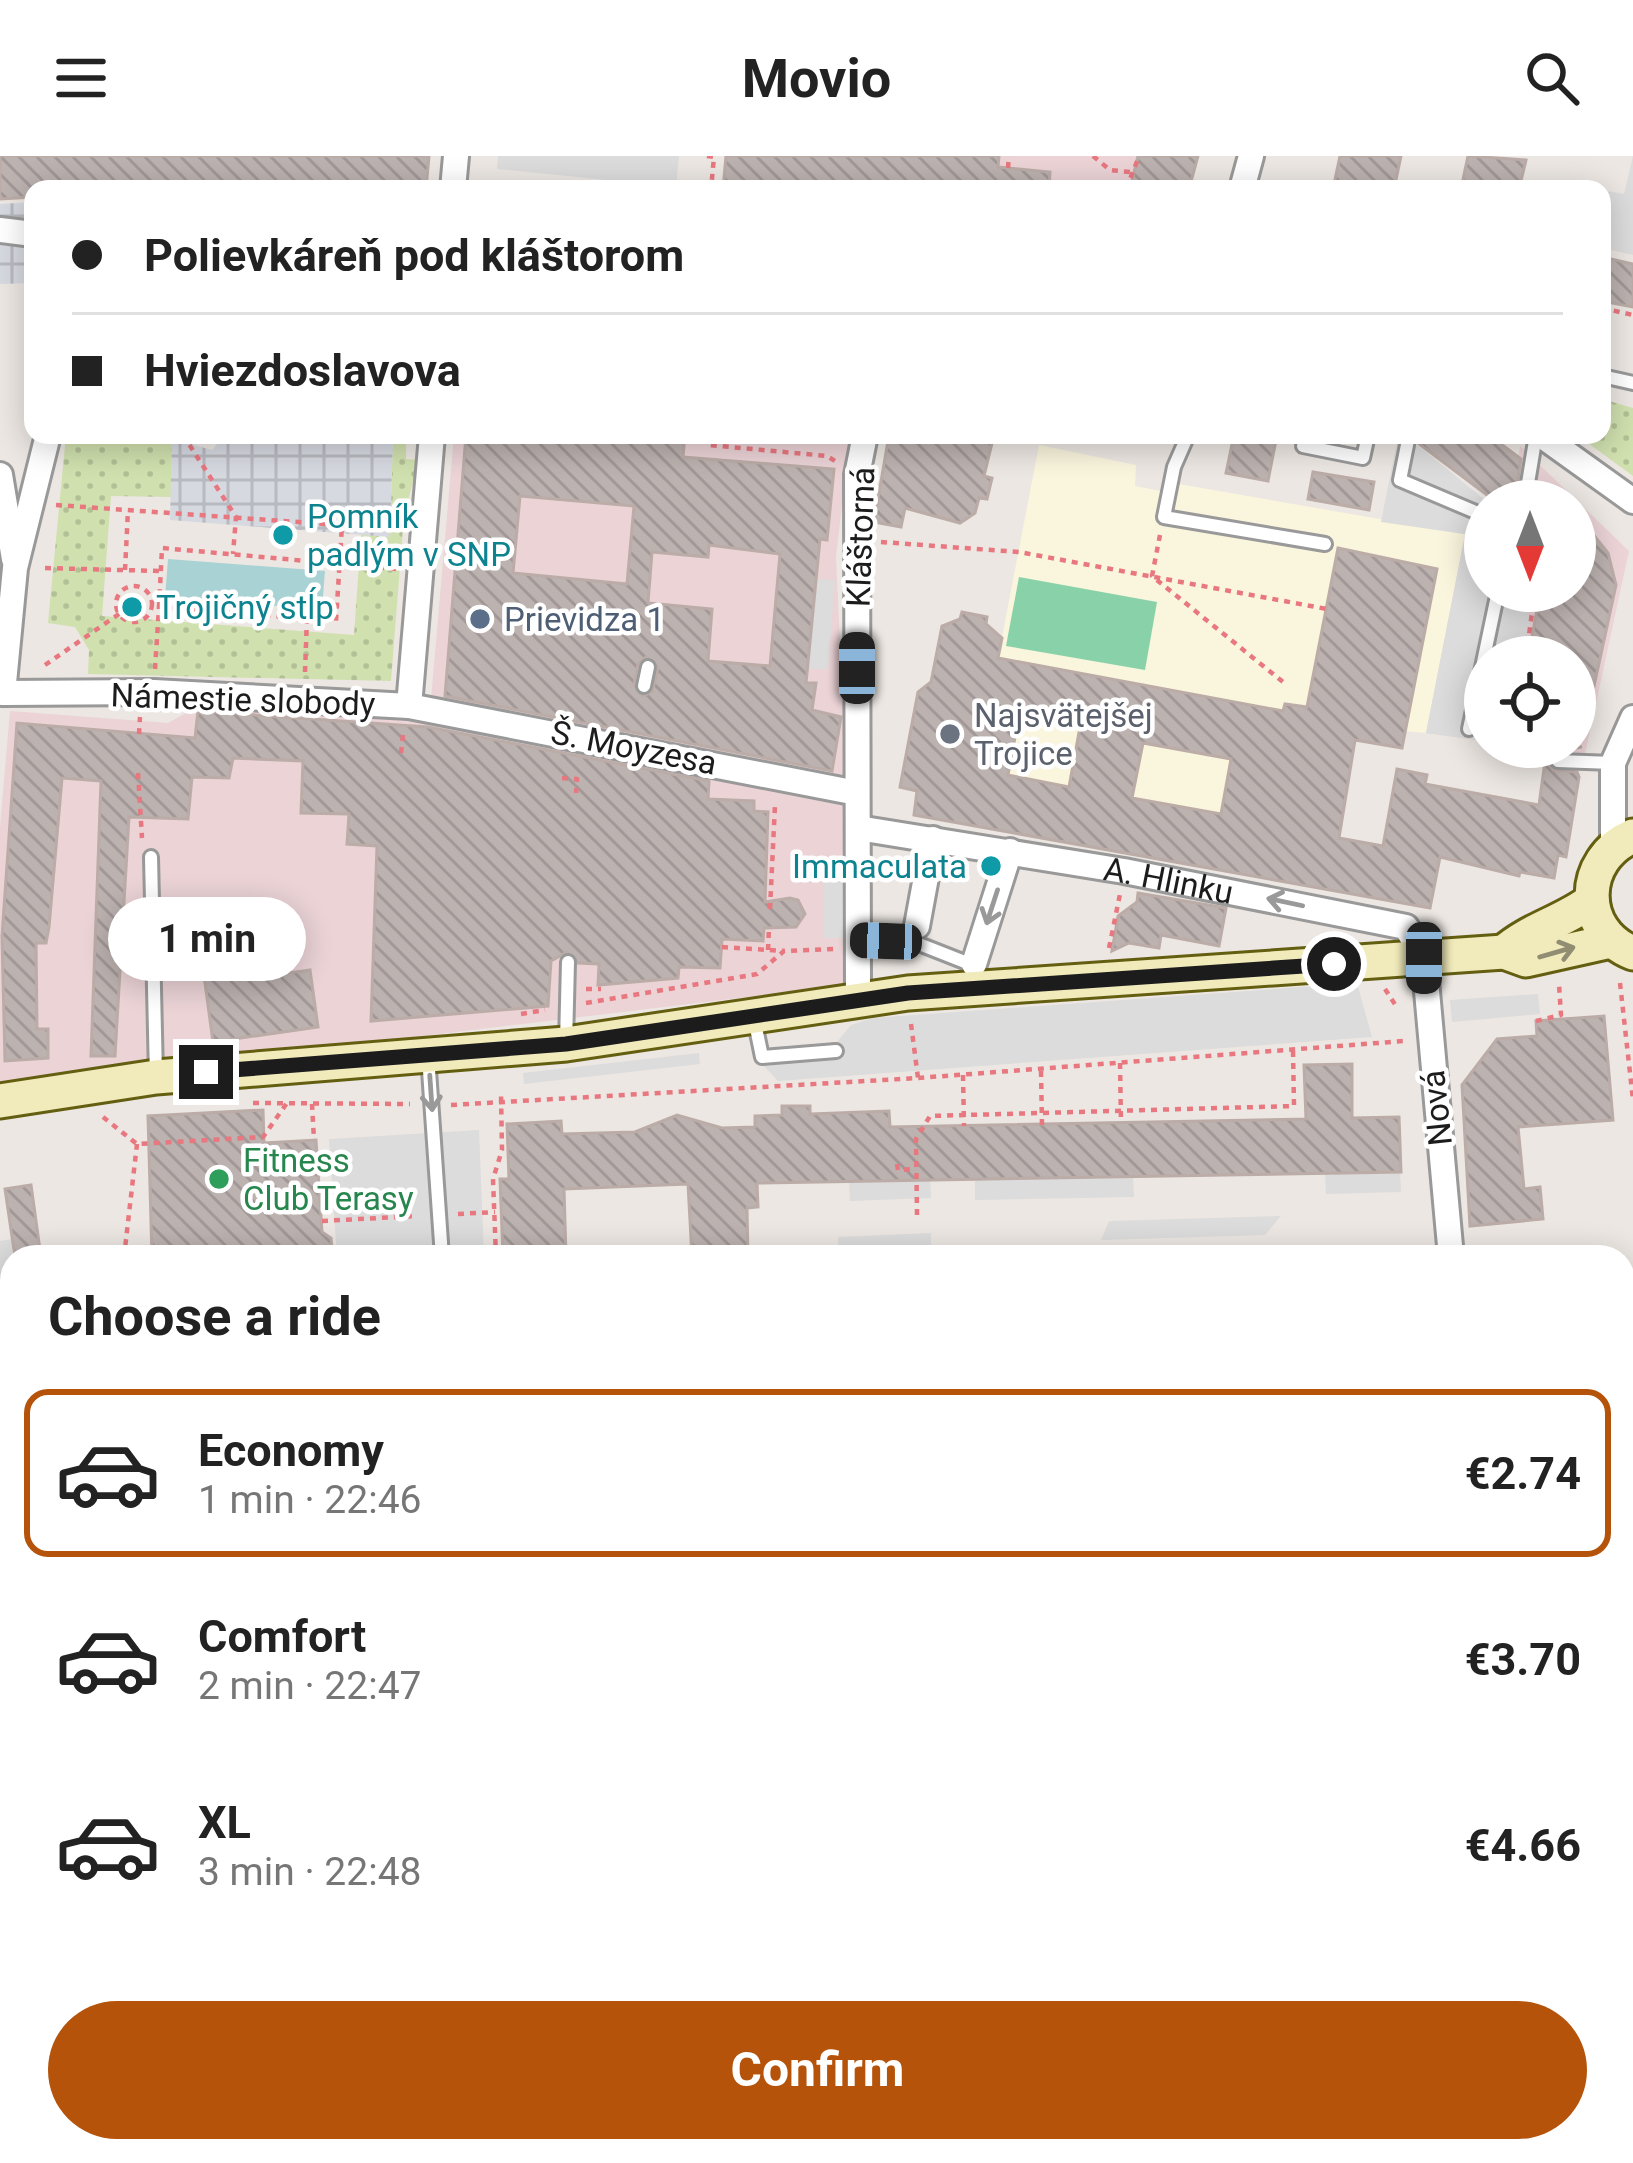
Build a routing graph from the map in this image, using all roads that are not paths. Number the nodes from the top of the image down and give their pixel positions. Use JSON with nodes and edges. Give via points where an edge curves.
{"nodes":[{"id":1,"x":46,"y":444,"type":"edge"},
{"id":2,"x":431,"y":444,"type":"edge"},
{"id":3,"x":864,"y":444,"type":"edge"},
{"id":4,"x":1184,"y":444,"type":"edge"},
{"id":5,"x":1366,"y":444,"type":"edge"},
{"id":6,"x":1407,"y":444,"type":"edge"},
{"id":7,"x":1537,"y":444,"type":"edge"},
{"id":8,"x":1552,"y":444,"type":"edge"},
{"id":9,"x":1303,"y":446,"type":"dead end"},
{"id":10,"x":0,"y":475,"type":"edge"},
{"id":11,"x":1529,"y":480,"type":"edge"},
{"id":12,"x":1633,"y":501,"type":"edge"},
{"id":13,"x":1464,"y":507,"type":"edge"},
{"id":14,"x":1325,"y":544,"type":"dead end"},
{"id":15,"x":15,"y":568,"type":"junction"},
{"id":16,"x":648,"y":667,"type":"dead end"},
{"id":17,"x":644,"y":686,"type":"dead end"},
{"id":18,"x":2,"y":705,"type":"edge"},
{"id":19,"x":410,"y":706,"type":"junction"},
{"id":20,"x":1632,"y":724,"type":"edge"},
{"id":21,"x":1596,"y":762,"type":"edge"},
{"id":22,"x":1613,"y":763,"type":"junction"},
{"id":23,"x":857,"y":793,"type":"junction"},
{"id":24,"x":858,"y":828,"type":"junction"},
{"id":25,"x":933,"y":839,"type":"junction"},
{"id":26,"x":1623,"y":842,"type":"edge"},
{"id":27,"x":1010,"y":851,"type":"junction"},
{"id":28,"x":151,"y":857,"type":"road end"},
{"id":29,"x":1591,"y":902,"type":"junction"},
{"id":30,"x":917,"y":926,"type":"dead end"},
{"id":31,"x":858,"y":944,"type":"junction"},
{"id":32,"x":1504,"y":952,"type":"junction"},
{"id":33,"x":1621,"y":957,"type":"edge"},
{"id":34,"x":1424,"y":958,"type":"junction"},
{"id":35,"x":568,"y":962,"type":"dead end"},
{"id":36,"x":980,"y":976,"type":"junction"},
{"id":37,"x":858,"y":999,"type":"junction"},
{"id":38,"x":754,"y":1017,"type":"junction"},
{"id":39,"x":566,"y":1044,"type":"junction"},
{"id":40,"x":836,"y":1051,"type":"dead end"},
{"id":41,"x":428,"y":1054,"type":"junction"},
{"id":42,"x":156,"y":1077,"type":"junction"},
{"id":43,"x":0,"y":1102,"type":"edge"},
{"id":44,"x":441,"y":1245,"type":"edge"},
{"id":45,"x":1450,"y":1245,"type":"edge"}],
"edges":[{"from":1,"to":15,"type":"street"},
{"from":2,"to":19,"type":"street","name":"Námestie slobody"},
{"from":3,"to":23,"type":"street","name":"Kláštorná","via":[[857,475]]},
{"from":4,"to":14,"type":"lane","via":[[1164,517]]},
{"from":5,"to":9,"type":"lane","via":[[1363,458]]},
{"from":6,"to":13,"type":"lane","via":[[1400,480]]},
{"from":7,"to":11,"type":"lane"},
{"from":8,"to":12,"type":"street"},
{"from":10,"to":15,"type":"street"},
{"from":15,"to":18,"type":"street"},
{"from":16,"to":17,"type":"lane"},
{"from":18,"to":19,"type":"street","name":"Námestie slobody","via":[[154,692]]},
{"from":19,"to":23,"type":"street","name":"Š. Moyzesa","via":[[635,739]]},
{"from":20,"to":22,"type":"street"},
{"from":21,"to":22,"type":"lane"},
{"from":22,"to":26,"type":"street"},
{"from":23,"to":24,"type":"street","name":"Kláštorná"},
{"from":24,"to":25,"type":"street","name":"A. Hlinku"},
{"from":24,"to":31,"type":"street","name":"Kláštorná"},
{"from":25,"to":27,"type":"street","name":"A. Hlinku"},
{"from":25,"to":30,"type":"street"},
{"from":26,"to":29,"type":"street","via":[[1594,875]]},
{"from":34,"to":27,"type":"street","name":"A. Hlinku","one_way":true,"via":[[1406,928]]},
{"from":27,"to":36,"type":"street","one_way":true},
{"from":28,"to":42,"type":"lane"},
{"from":29,"to":32,"type":"street"},
{"from":29,"to":33,"type":"street"},
{"from":31,"to":36,"type":"lane","via":[[914,942]]},
{"from":31,"to":37,"type":"street","name":"Kláštorná"},
{"from":32,"to":33,"type":"street","one_way":true,"via":[[1526,960]]},
{"from":32,"to":34,"type":"street"},
{"from":34,"to":36,"type":"street"},
{"from":34,"to":45,"type":"street","name":"Nová"},
{"from":35,"to":39,"type":"lane"},
{"from":36,"to":37,"type":"street"},
{"from":37,"to":38,"type":"street"},
{"from":38,"to":39,"type":"street"},
{"from":38,"to":40,"type":"lane","via":[[762,1057]]},
{"from":39,"to":41,"type":"street"},
{"from":41,"to":42,"type":"street"},
{"from":41,"to":44,"type":"lane","one_way":true},
{"from":42,"to":43,"type":"street"}]}
